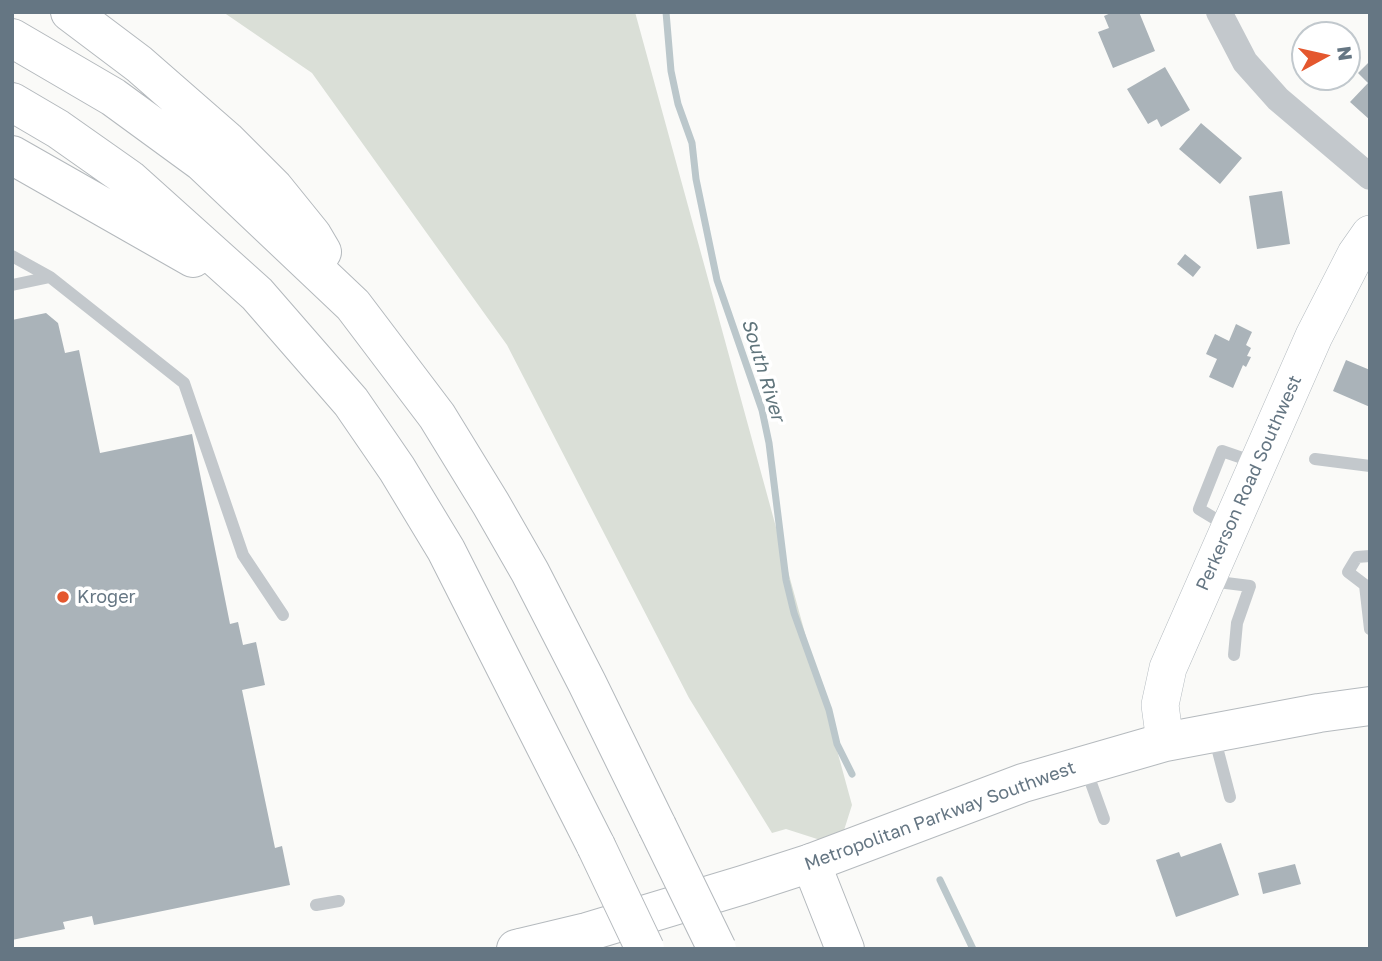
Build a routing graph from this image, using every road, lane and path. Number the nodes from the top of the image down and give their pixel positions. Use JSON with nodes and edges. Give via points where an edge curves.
{"nodes":[{"id":1,"x":70,"y":12,"type":"edge"},
{"id":2,"x":1219,"y":12,"type":"edge"},
{"id":3,"x":12,"y":38,"type":"edge"},
{"id":4,"x":12,"y":102,"type":"edge"},
{"id":5,"x":12,"y":155,"type":"edge"},
{"id":6,"x":1370,"y":177,"type":"edge"},
{"id":7,"x":1370,"y":234,"type":"edge"},
{"id":8,"x":12,"y":256,"type":"edge"},
{"id":9,"x":50,"y":277,"type":"junction"},
{"id":10,"x":12,"y":285,"type":"edge"},
{"id":11,"x":257,"y":294,"type":"junction"},
{"id":12,"x":352,"y":305,"type":"junction"},
{"id":13,"x":1315,"y":460,"type":"dead end"},
{"id":14,"x":1370,"y":466,"type":"edge"},
{"id":15,"x":1370,"y":556,"type":"edge"},
{"id":16,"x":1206,"y":580,"type":"junction"},
{"id":17,"x":283,"y":615,"type":"dead end"},
{"id":18,"x":1370,"y":629,"type":"edge"},
{"id":19,"x":1234,"y":656,"type":"dead end"},
{"id":20,"x":1370,"y":706,"type":"edge"},
{"id":21,"x":1213,"y":733,"type":"junction"},
{"id":22,"x":1165,"y":742,"type":"junction"},
{"id":23,"x":1085,"y":765,"type":"junction"},
{"id":24,"x":1230,"y":797,"type":"dead end"},
{"id":25,"x":1104,"y":819,"type":"dead end"},
{"id":26,"x":811,"y":863,"type":"junction"},
{"id":27,"x":339,"y":901,"type":"dead end"},
{"id":28,"x":316,"y":905,"type":"dead end"},
{"id":29,"x":519,"y":948,"type":"edge"},
{"id":30,"x":645,"y":949,"type":"edge"},
{"id":31,"x":717,"y":949,"type":"edge"},
{"id":32,"x":845,"y":949,"type":"edge"}],
"edges":[{"from":1,"to":12,"type":"main road","via":[[139,64],[274,188],[312,235]]},
{"from":2,"to":6,"type":"street","via":[[1245,62],[1278,99]]},
{"from":3,"to":12,"type":"main road","via":[[113,97],[202,162]]},
{"from":4,"to":11,"type":"main road","via":[[129,179]]},
{"from":5,"to":11,"type":"main road"},
{"from":7,"to":16,"type":"street","name":"Perkerson Road Southwest","via":[[1314,336]]},
{"from":8,"to":9,"type":"lane"},
{"from":9,"to":10,"type":"lane"},
{"from":9,"to":17,"type":"lane","via":[[184,383],[243,555]]},
{"from":11,"to":30,"type":"main road","bridge":true,"via":[[351,402],[446,550]]},
{"from":12,"to":31,"type":"main road","bridge":true,"via":[[437,416],[491,504],[580,671]]},
{"from":13,"to":14,"type":"lane"},
{"from":15,"to":18,"type":"lane","via":[[1357,557],[1348,572],[1365,585]]},
{"from":16,"to":19,"type":"lane","via":[[1250,586],[1237,623]]},
{"from":16,"to":22,"type":"street","name":"Perkerson Road Southwest","via":[[1168,668],[1160,705]]},
{"from":20,"to":21,"type":"main road","name":"Metropolitan Parkway Southwest"},
{"from":21,"to":22,"type":"main road","name":"Metropolitan Parkway Southwest"},
{"from":21,"to":24,"type":"lane"},
{"from":22,"to":23,"type":"main road","name":"Metropolitan Parkway Southwest"},
{"from":23,"to":25,"type":"lane"},
{"from":23,"to":26,"type":"main road","name":"Metropolitan Parkway Southwest","via":[[1023,783]]},
{"from":26,"to":29,"type":"main road","name":"Metropolitan Parkway Southwest","via":[[587,932]]},
{"from":26,"to":32,"type":"main road"},
{"from":27,"to":28,"type":"lane"}]}
